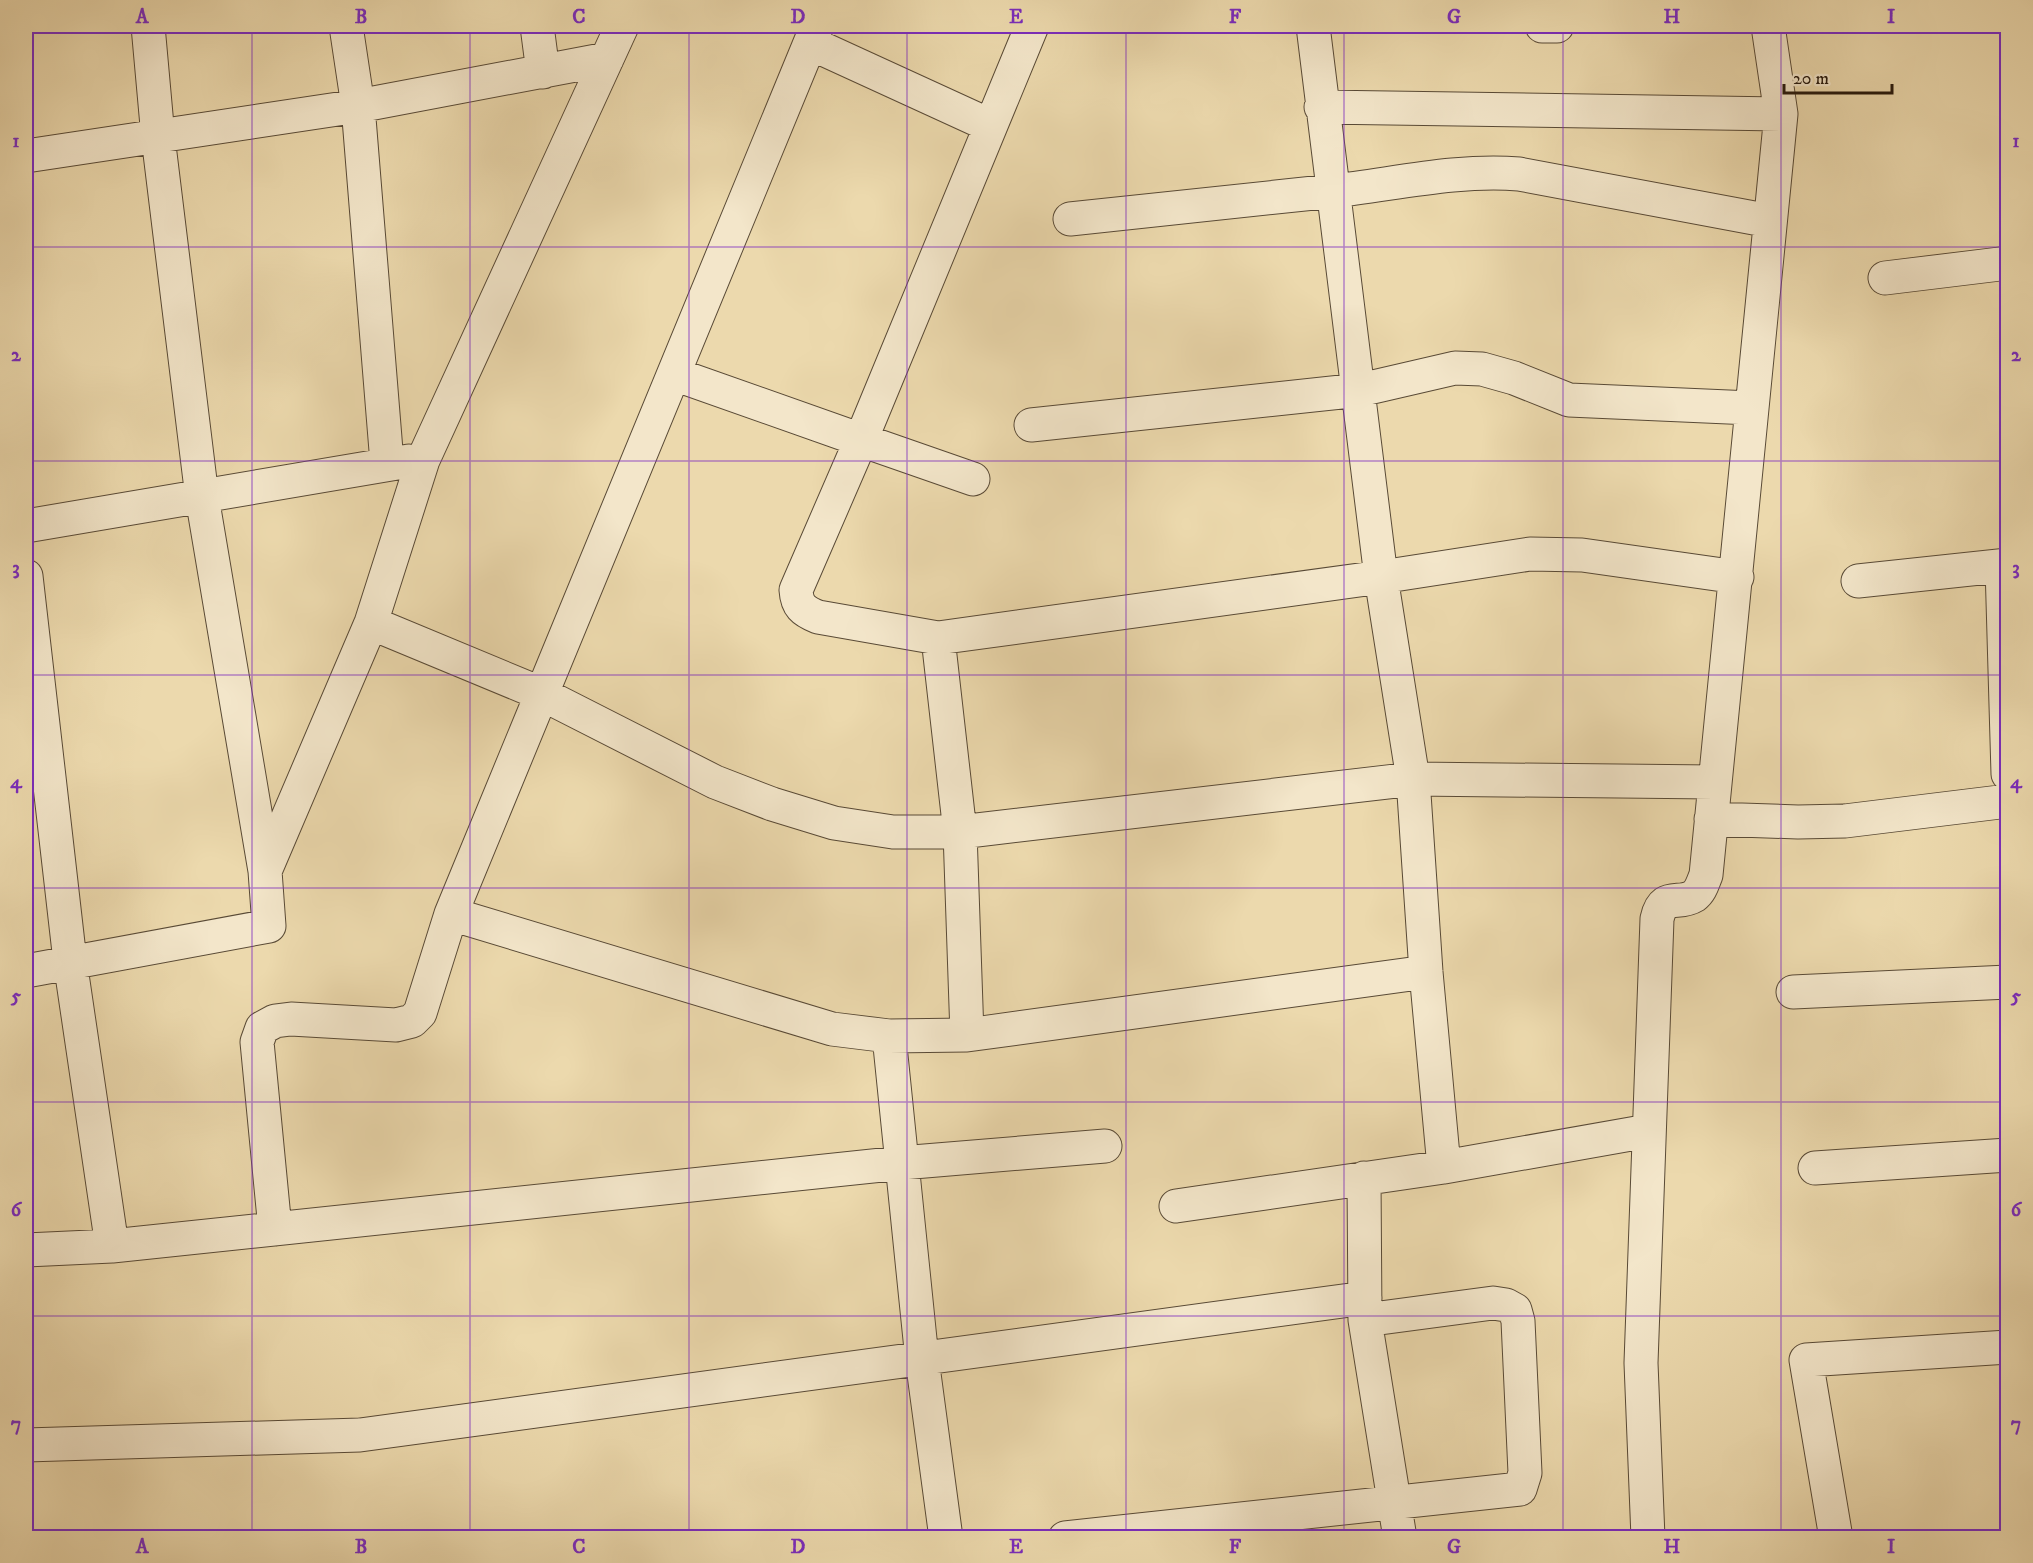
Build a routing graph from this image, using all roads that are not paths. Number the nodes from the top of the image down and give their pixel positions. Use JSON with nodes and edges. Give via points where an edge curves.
{"nodes":[{"id":1,"x":148,"y":26,"type":"edge"},
{"id":2,"x":346,"y":26,"type":"edge"},
{"id":3,"x":537,"y":26,"type":"edge"},
{"id":4,"x":622,"y":26,"type":"edge"},
{"id":5,"x":1032,"y":26,"type":"edge"},
{"id":6,"x":1313,"y":26,"type":"edge"},
{"id":7,"x":1542,"y":26,"type":"edge"},
{"id":8,"x":1557,"y":26,"type":"edge"},
{"id":9,"x":1768,"y":26,"type":"edge"},
{"id":10,"x":814,"y":34,"type":"edge"},
{"id":11,"x":607,"y":59,"type":"junction"},
{"id":12,"x":543,"y":72,"type":"junction"},
{"id":13,"x":358,"y":106,"type":"junction"},
{"id":14,"x":1321,"y":107,"type":"junction"},
{"id":15,"x":1781,"y":114,"type":"junction"},
{"id":16,"x":989,"y":126,"type":"junction"},
{"id":17,"x":158,"y":137,"type":"junction"},
{"id":18,"x":26,"y":156,"type":"edge"},
{"id":19,"x":1333,"y":191,"type":"junction"},
{"id":20,"x":1070,"y":219,"type":"dead end"},
{"id":21,"x":1770,"y":221,"type":"junction"},
{"id":22,"x":2007,"y":263,"type":"edge"},
{"id":23,"x":1885,"y":278,"type":"dead end"},
{"id":24,"x":674,"y":374,"type":"junction"},
{"id":25,"x":1360,"y":390,"type":"junction"},
{"id":26,"x":1751,"y":408,"type":"junction"},
{"id":27,"x":1031,"y":425,"type":"dead end"},
{"id":28,"x":861,"y":441,"type":"junction"},
{"id":29,"x":423,"y":460,"type":"junction"},
{"id":30,"x":387,"y":463,"type":"junction"},
{"id":31,"x":973,"y":479,"type":"dead end"},
{"id":32,"x":202,"y":497,"type":"junction"},
{"id":33,"x":26,"y":526,"type":"edge"},
{"id":34,"x":2005,"y":565,"type":"edge"},
{"id":35,"x":26,"y":576,"type":"edge"},
{"id":36,"x":1381,"y":577,"type":"junction"},
{"id":37,"x":1737,"y":577,"type":"junction"},
{"id":38,"x":1858,"y":581,"type":"dead end"},
{"id":39,"x":370,"y":623,"type":"junction"},
{"id":40,"x":938,"y":638,"type":"junction"},
{"id":41,"x":542,"y":694,"type":"junction"},
{"id":42,"x":2007,"y":774,"type":"edge"},
{"id":43,"x":1413,"y":779,"type":"junction"},
{"id":44,"x":1714,"y":782,"type":"junction"},
{"id":45,"x":2007,"y":801,"type":"edge"},
{"id":46,"x":1711,"y":819,"type":"junction"},
{"id":47,"x":960,"y":832,"type":"junction"},
{"id":48,"x":265,"y":872,"type":"junction"},
{"id":49,"x":451,"y":914,"type":"junction"},
{"id":50,"x":70,"y":962,"type":"junction"},
{"id":51,"x":26,"y":971,"type":"edge"},
{"id":52,"x":1426,"y":972,"type":"junction"},
{"id":53,"x":2007,"y":982,"type":"edge"},
{"id":54,"x":1793,"y":992,"type":"dead end"},
{"id":55,"x":966,"y":1035,"type":"junction"},
{"id":56,"x":889,"y":1036,"type":"junction"},
{"id":57,"x":1648,"y":1131,"type":"junction"},
{"id":58,"x":1106,"y":1146,"type":"dead end"},
{"id":59,"x":2007,"y":1155,"type":"edge"},
{"id":60,"x":902,"y":1163,"type":"junction"},
{"id":61,"x":1444,"y":1167,"type":"junction"},
{"id":62,"x":1815,"y":1168,"type":"dead end"},
{"id":63,"x":1364,"y":1178,"type":"junction"},
{"id":64,"x":1176,"y":1206,"type":"dead end"},
{"id":65,"x":275,"y":1229,"type":"junction"},
{"id":66,"x":112,"y":1246,"type":"junction"},
{"id":67,"x":26,"y":1250,"type":"edge"},
{"id":68,"x":1365,"y":1309,"type":"junction"},
{"id":69,"x":2007,"y":1347,"type":"edge"},
{"id":70,"x":922,"y":1359,"type":"junction"},
{"id":71,"x":26,"y":1445,"type":"edge"},
{"id":72,"x":1393,"y":1501,"type":"junction"},
{"id":73,"x":946,"y":1538,"type":"edge"},
{"id":74,"x":1065,"y":1538,"type":"edge"},
{"id":75,"x":1400,"y":1538,"type":"edge"},
{"id":76,"x":1648,"y":1538,"type":"edge"},
{"id":77,"x":1836,"y":1538,"type":"edge"}],
"edges":[{"from":1,"to":17,"type":"street"},
{"from":2,"to":13,"type":"street"},
{"from":3,"to":12,"type":"street"},
{"from":4,"to":11,"type":"street"},
{"from":5,"to":16,"type":"street"},
{"from":6,"to":14,"type":"street"},
{"from":7,"to":8,"type":"street"},
{"from":9,"to":15,"type":"street"},
{"from":10,"to":16,"type":"street"},
{"from":10,"to":24,"type":"street"},
{"from":11,"to":12,"type":"street"},
{"from":11,"to":29,"type":"street"},
{"from":12,"to":13,"type":"street"},
{"from":13,"to":17,"type":"street"},
{"from":13,"to":30,"type":"street"},
{"from":14,"to":15,"type":"street"},
{"from":14,"to":19,"type":"street"},
{"from":15,"to":21,"type":"street"},
{"from":16,"to":28,"type":"street"},
{"from":17,"to":18,"type":"street"},
{"from":17,"to":32,"type":"street"},
{"from":19,"to":20,"type":"street"},
{"from":19,"to":21,"type":"street","via":[[1468,172],[1500,173]]},
{"from":19,"to":25,"type":"street"},
{"from":21,"to":26,"type":"street"},
{"from":22,"to":23,"type":"street"},
{"from":24,"to":28,"type":"street"},
{"from":24,"to":41,"type":"street"},
{"from":25,"to":26,"type":"street","via":[[1455,368],[1482,369],[1569,400]]},
{"from":25,"to":27,"type":"street"},
{"from":25,"to":36,"type":"street"},
{"from":26,"to":37,"type":"street"},
{"from":28,"to":31,"type":"street"},
{"from":28,"to":40,"type":"street","via":[[796,590],[797,602],[818,617]]},
{"from":29,"to":30,"type":"street"},
{"from":29,"to":39,"type":"street"},
{"from":30,"to":32,"type":"street"},
{"from":32,"to":33,"type":"street"},
{"from":32,"to":48,"type":"street"},
{"from":34,"to":38,"type":"street"},
{"from":34,"to":42,"type":"street"},
{"from":35,"to":50,"type":"street"},
{"from":36,"to":37,"type":"street","via":[[1530,554],[1559,554]]},
{"from":36,"to":40,"type":"street"},
{"from":36,"to":43,"type":"street"},
{"from":37,"to":44,"type":"street"},
{"from":39,"to":41,"type":"street"},
{"from":39,"to":48,"type":"street"},
{"from":40,"to":47,"type":"street"},
{"from":41,"to":47,"type":"street","via":[[715,782],[772,804],[834,823],[893,832]]},
{"from":41,"to":49,"type":"street"},
{"from":43,"to":44,"type":"street"},
{"from":43,"to":47,"type":"street"},
{"from":43,"to":52,"type":"street"},
{"from":44,"to":46,"type":"street"},
{"from":45,"to":46,"type":"street","via":[[1845,821]]},
{"from":46,"to":57,"type":"street","via":[[1706,875],[1701,888],[1693,897],[1667,902],[1657,919]]},
{"from":47,"to":55,"type":"street"},
{"from":48,"to":50,"type":"street","via":[[269,926]]},
{"from":49,"to":56,"type":"street","via":[[788,1017],[832,1029]]},
{"from":49,"to":65,"type":"street","via":[[420,1013],[412,1021],[396,1025],[291,1019],[262,1028],[257,1042]]},
{"from":50,"to":51,"type":"street"},
{"from":50,"to":66,"type":"street"},
{"from":52,"to":55,"type":"street"},
{"from":52,"to":61,"type":"street"},
{"from":53,"to":54,"type":"street"},
{"from":55,"to":56,"type":"street"},
{"from":56,"to":60,"type":"street"},
{"from":57,"to":61,"type":"street"},
{"from":57,"to":76,"type":"street","via":[[1641,1363]]},
{"from":58,"to":60,"type":"street"},
{"from":59,"to":62,"type":"street"},
{"from":60,"to":65,"type":"street"},
{"from":60,"to":70,"type":"street"},
{"from":61,"to":63,"type":"street"},
{"from":63,"to":64,"type":"street"},
{"from":63,"to":68,"type":"street"},
{"from":65,"to":66,"type":"street"},
{"from":66,"to":67,"type":"street"},
{"from":68,"to":70,"type":"street"},
{"from":68,"to":72,"type":"street"},
{"from":68,"to":72,"type":"street","via":[[1506,1305],[1515,1310],[1518,1321],[1525,1473],[1520,1489]]},
{"from":69,"to":77,"type":"street","via":[[1806,1360]]},
{"from":70,"to":71,"type":"street","via":[[360,1435]]},
{"from":70,"to":73,"type":"street"},
{"from":72,"to":74,"type":"street"},
{"from":72,"to":75,"type":"street"}]}
